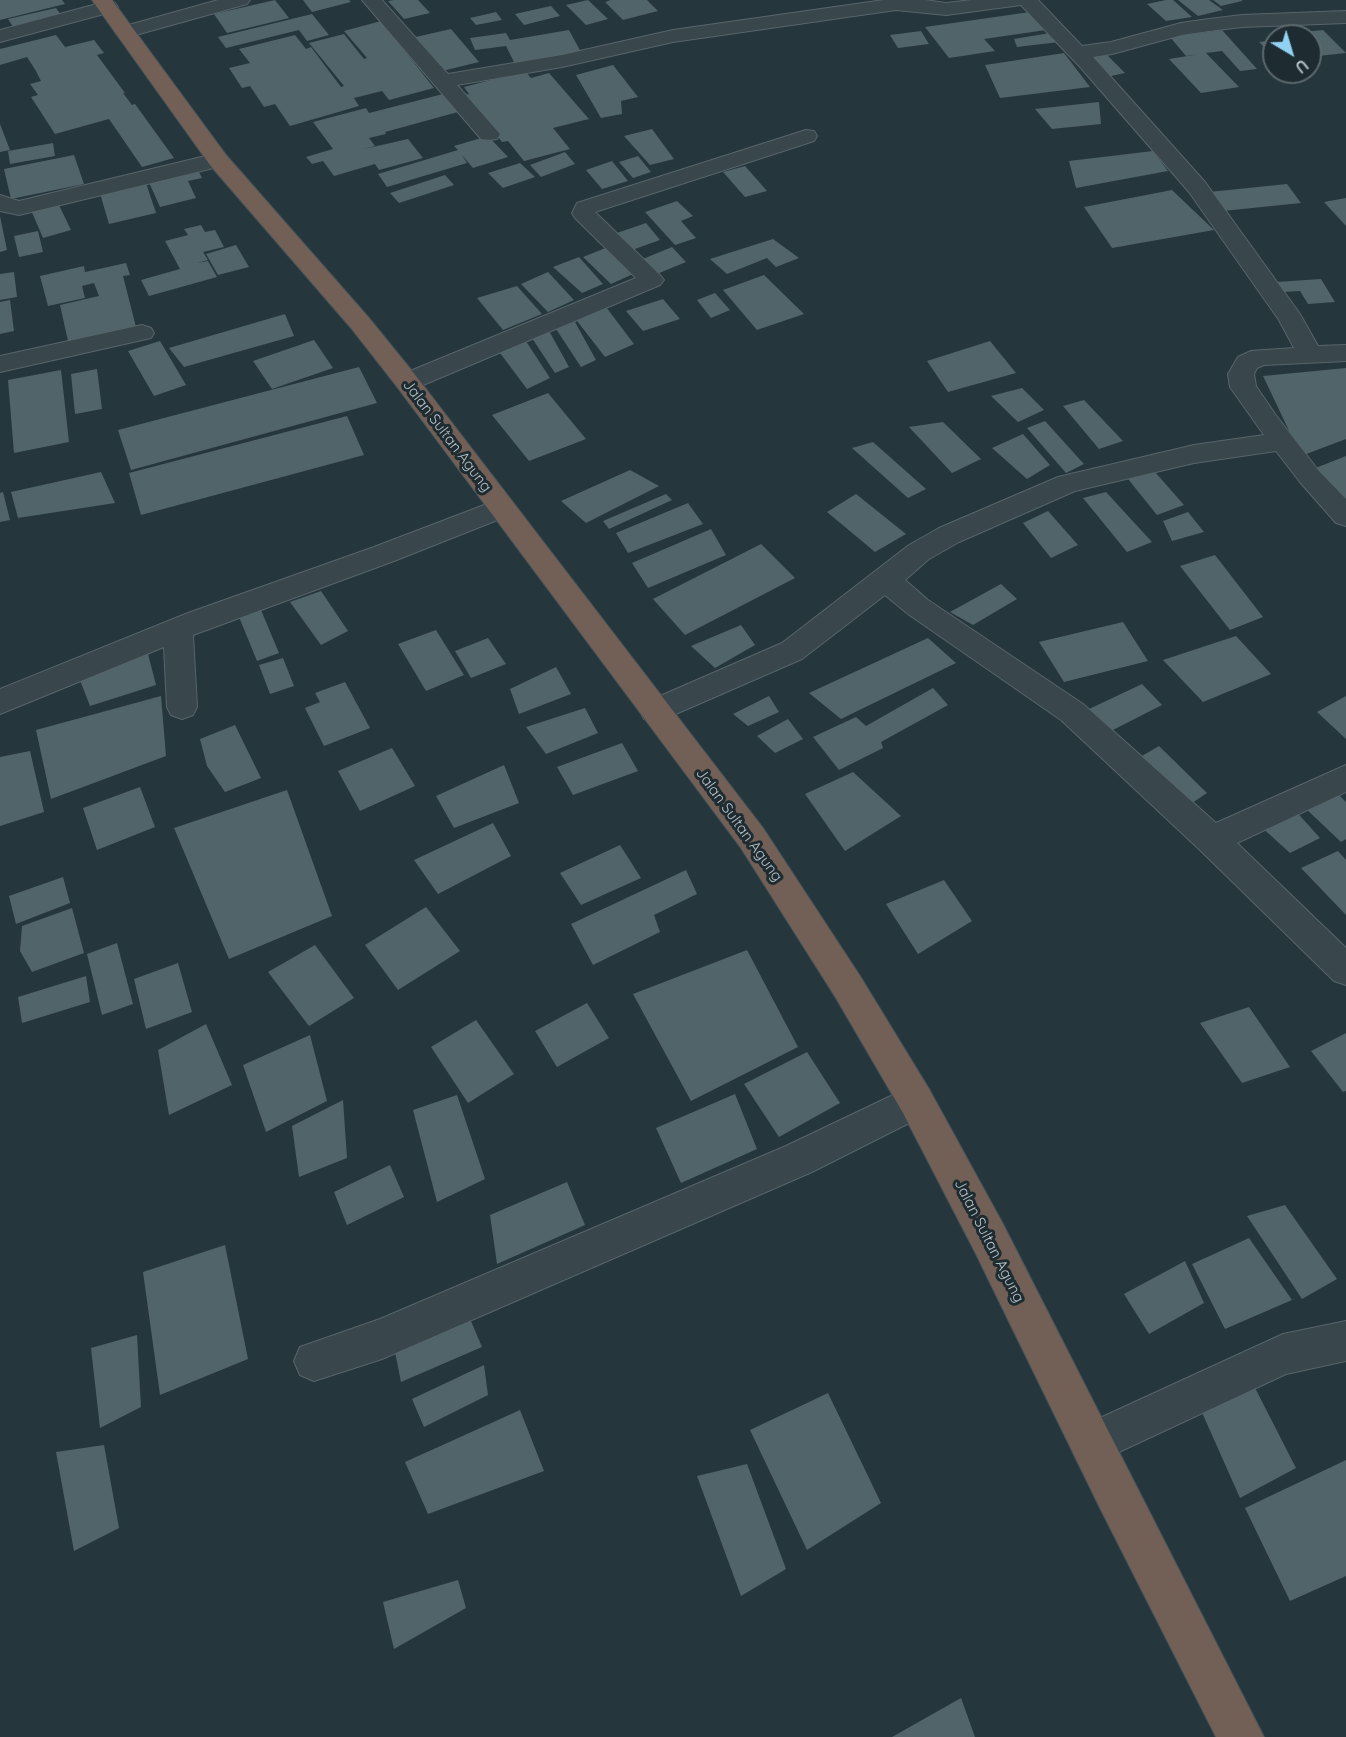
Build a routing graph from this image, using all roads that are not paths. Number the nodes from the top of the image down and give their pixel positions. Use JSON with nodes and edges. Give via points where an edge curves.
{"nodes":[{"id":1,"x":240,"y":0,"type":"edge"},
{"id":2,"x":372,"y":0,"type":"edge"},
{"id":3,"x":1018,"y":0,"type":"edge"},
{"id":4,"x":1027,"y":0,"type":"edge"},
{"id":5,"x":105,"y":4,"type":"edge"},
{"id":6,"x":1346,"y":17,"type":"edge"},
{"id":7,"x":125,"y":32,"type":"junction"},
{"id":8,"x":0,"y":36,"type":"edge"},
{"id":9,"x":1079,"y":53,"type":"junction"},
{"id":10,"x":446,"y":81,"type":"junction"},
{"id":11,"x":489,"y":134,"type":"dead end"},
{"id":12,"x":806,"y":136,"type":"dead end"},
{"id":13,"x":218,"y":160,"type":"junction"},
{"id":14,"x":0,"y":202,"type":"edge"},
{"id":15,"x":142,"y":333,"type":"dead end"},
{"id":16,"x":1346,"y":353,"type":"edge"},
{"id":17,"x":1310,"y":354,"type":"junction"},
{"id":18,"x":0,"y":364,"type":"edge"},
{"id":19,"x":407,"y":382,"type":"junction"},
{"id":20,"x":1282,"y":441,"type":"junction"},
{"id":21,"x":500,"y":508,"type":"junction"},
{"id":22,"x":1346,"y":516,"type":"edge"},
{"id":23,"x":886,"y":580,"type":"junction"},
{"id":24,"x":178,"y":629,"type":"junction"},
{"id":25,"x":0,"y":702,"type":"edge"},
{"id":26,"x":182,"y":707,"type":"dead end"},
{"id":27,"x":655,"y":711,"type":"junction"},
{"id":28,"x":1346,"y":778,"type":"edge"},
{"id":29,"x":1212,"y":840,"type":"junction"},
{"id":30,"x":1346,"y":970,"type":"edge"},
{"id":31,"x":916,"y":1101,"type":"junction"},
{"id":32,"x":1346,"y":1341,"type":"edge"},
{"id":33,"x":314,"y":1361,"type":"dead end"},
{"id":34,"x":1091,"y":1444,"type":"junction"},
{"id":35,"x":1241,"y":1737,"type":"edge"}],
"edges":[{"from":1,"to":7,"type":"street"},
{"from":2,"to":10,"type":"street"},
{"from":3,"to":10,"type":"street","via":[[946,9],[896,4],[673,36]]},
{"from":4,"to":9,"type":"street"},
{"from":5,"to":7,"type":"highway","name":"Jalan Sultan Agung"},
{"from":5,"to":8,"type":"street"},
{"from":6,"to":9,"type":"street","via":[[1209,25]]},
{"from":7,"to":13,"type":"highway","name":"Jalan Sultan Agung"},
{"from":9,"to":17,"type":"street","via":[[1197,187],[1291,319]]},
{"from":10,"to":11,"type":"street"},
{"from":12,"to":19,"type":"street","via":[[585,208],[583,213],[652,280]]},
{"from":13,"to":14,"type":"street","via":[[20,208]]},
{"from":13,"to":19,"type":"highway","name":"Jalan Sultan Agung"},
{"from":15,"to":18,"type":"street"},
{"from":16,"to":17,"type":"street"},
{"from":17,"to":20,"type":"street","via":[[1260,357],[1247,363],[1241,374],[1243,387]]},
{"from":19,"to":21,"type":"highway","name":"Jalan Sultan Agung"},
{"from":20,"to":22,"type":"street"},
{"from":20,"to":23,"type":"street","via":[[1194,454],[1068,484],[949,536],[919,552]]},
{"from":21,"to":24,"type":"street"},
{"from":21,"to":27,"type":"highway","name":"Jalan Sultan Agung"},
{"from":23,"to":27,"type":"street","via":[[792,651]]},
{"from":23,"to":29,"type":"street","via":[[918,607],[1072,712]]},
{"from":24,"to":25,"type":"street"},
{"from":24,"to":26,"type":"street"},
{"from":27,"to":31,"type":"highway","name":"Jalan Sultan Agung","via":[[752,838]]},
{"from":28,"to":29,"type":"street"},
{"from":29,"to":30,"type":"street"},
{"from":31,"to":33,"type":"street","via":[[788,1164],[382,1339]]},
{"from":31,"to":34,"type":"highway","name":"Jalan Sultan Agung"},
{"from":32,"to":34,"type":"street","via":[[1283,1354]]},
{"from":34,"to":35,"type":"highway","name":"Jalan Sultan Agung"}]}
